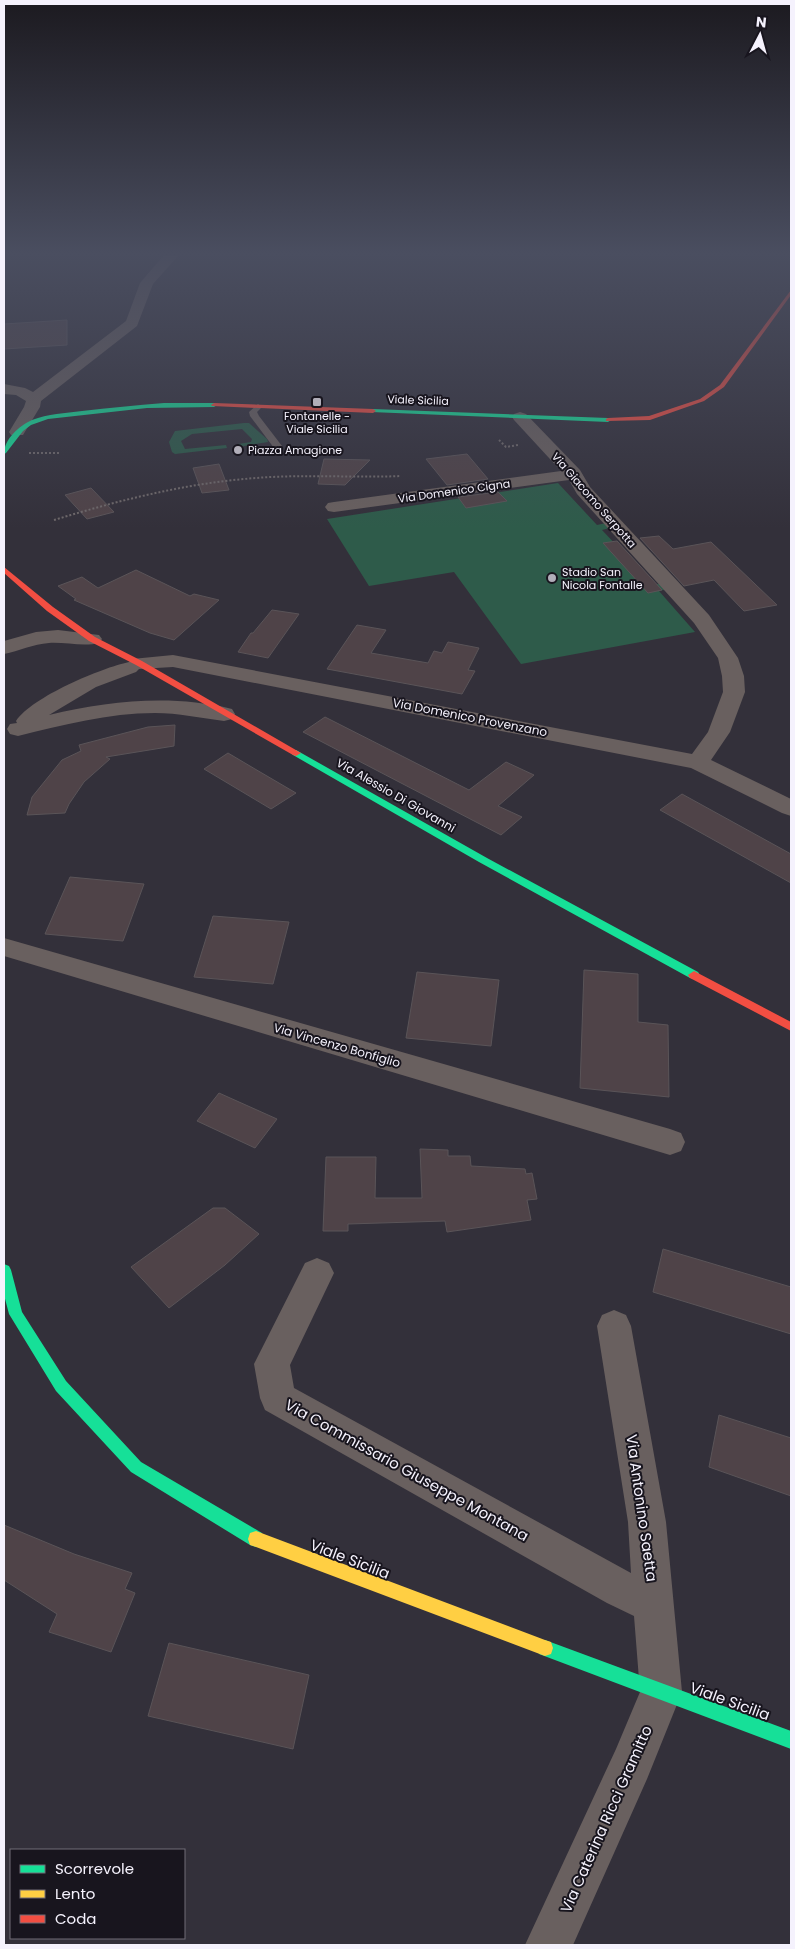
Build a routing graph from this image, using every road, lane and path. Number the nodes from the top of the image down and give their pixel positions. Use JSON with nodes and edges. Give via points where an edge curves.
{"nodes":[{"id":1,"x":102,"y":346,"type":"edge"},
{"id":2,"x":751,"y":346,"type":"edge"},
{"id":3,"x":4,"y":389,"type":"edge"},
{"id":4,"x":34,"y":399,"type":"junction"},
{"id":5,"x":258,"y":406,"type":"junction"},
{"id":6,"x":520,"y":417,"type":"junction"},
{"id":7,"x":17,"y":432,"type":"junction"},
{"id":8,"x":499,"y":440,"type":"dead end"},
{"id":9,"x":520,"y":445,"type":"dead end"},
{"id":10,"x":277,"y":446,"type":"dead end"},
{"id":11,"x":4,"y":452,"type":"edge"},
{"id":12,"x":60,"y":453,"type":"dead end"},
{"id":13,"x":28,"y":454,"type":"dead end"},
{"id":14,"x":574,"y":474,"type":"junction"},
{"id":15,"x":405,"y":476,"type":"dead end"},
{"id":16,"x":334,"y":508,"type":"dead end"},
{"id":17,"x":54,"y":520,"type":"dead end"},
{"id":18,"x":4,"y":568,"type":"edge"},
{"id":19,"x":92,"y":639,"type":"junction"},
{"id":20,"x":4,"y":648,"type":"edge"},
{"id":21,"x":134,"y":665,"type":"junction"},
{"id":22,"x":224,"y":714,"type":"junction"},
{"id":23,"x":11,"y":731,"type":"edge"},
{"id":24,"x":698,"y":762,"type":"junction"},
{"id":25,"x":791,"y":808,"type":"edge"},
{"id":26,"x":4,"y":947,"type":"edge"},
{"id":27,"x":790,"y":1026,"type":"edge"},
{"id":28,"x":670,"y":1142,"type":"dead end"},
{"id":29,"x":4,"y":1270,"type":"edge"},
{"id":30,"x":317,"y":1273,"type":"dead end"},
{"id":31,"x":614,"y":1326,"type":"dead end"},
{"id":32,"x":655,"y":1605,"type":"junction"},
{"id":33,"x":661,"y":1692,"type":"junction"},
{"id":34,"x":791,"y":1740,"type":"edge"},
{"id":35,"x":550,"y":1945,"type":"edge"}],
"edges":[{"from":1,"to":4,"type":"street"},
{"from":2,"to":6,"type":"street","name":"Viale Sicilia","via":[[722,386],[702,400],[678,410],[650,418],[608,420]]},
{"from":3,"to":4,"type":"street","via":[[20,391]]},
{"from":4,"to":7,"type":"street"},
{"from":5,"to":6,"type":"street","name":"Viale Sicilia"},
{"from":5,"to":7,"type":"street","name":"Viale Sicilia","via":[[186,404],[90,411],[30,423]]},
{"from":5,"to":10,"type":"lane","via":[[253,412],[255,419]]},
{"from":6,"to":14,"type":"street","name":"Via Giacomo Serpotta"},
{"from":7,"to":11,"type":"street","name":"Viale Sicilia"},
{"from":8,"to":9,"type":"path","via":[[506,448]]},
{"from":12,"to":13,"type":"path"},
{"from":14,"to":16,"type":"street","name":"Via Domenico Cigna"},
{"from":14,"to":24,"type":"street","name":"Via Giacomo Serpotta","via":[[583,490],[702,619],[728,658],[734,692],[720,732]]},
{"from":15,"to":17,"type":"path","via":[[255,478],[178,488]]},
{"from":18,"to":19,"type":"street","name":"Via Alessio Di Giovanni","via":[[50,609]]},
{"from":19,"to":20,"type":"street","via":[[48,636]]},
{"from":19,"to":21,"type":"street","name":"Via Alessio Di Giovanni"},
{"from":21,"to":22,"type":"street","name":"Via Alessio Di Giovanni"},
{"from":21,"to":23,"type":"street","name":"Via Domenico Provenzano","via":[[88,682]]},
{"from":21,"to":24,"type":"street","name":"Via Domenico Provenzano","via":[[173,662]]},
{"from":22,"to":23,"type":"street","via":[[176,707],[136,706],[93,712]]},
{"from":22,"to":27,"type":"street","name":"Via Alessio Di Giovanni","via":[[483,860]]},
{"from":24,"to":25,"type":"street","name":"Via Domenico Provenzano"},
{"from":26,"to":28,"type":"street","name":"Via Vincenzo Bonfiglio"},
{"from":29,"to":33,"type":"street","name":"Viale Sicilia","via":[[16,1314],[62,1386],[136,1467],[257,1540]]},
{"from":30,"to":32,"type":"street","name":"Via Commissario Giuseppe Montana","via":[[272,1364],[278,1398]]},
{"from":31,"to":32,"type":"street","name":"Via Antonino Saetta","via":[[647,1522]]},
{"from":32,"to":33,"type":"street","name":"Via Antonino Saetta"},
{"from":33,"to":34,"type":"street","name":"Viale Sicilia"},
{"from":33,"to":35,"type":"street","name":"Via Caterina Ricci Gramitto"}]}
